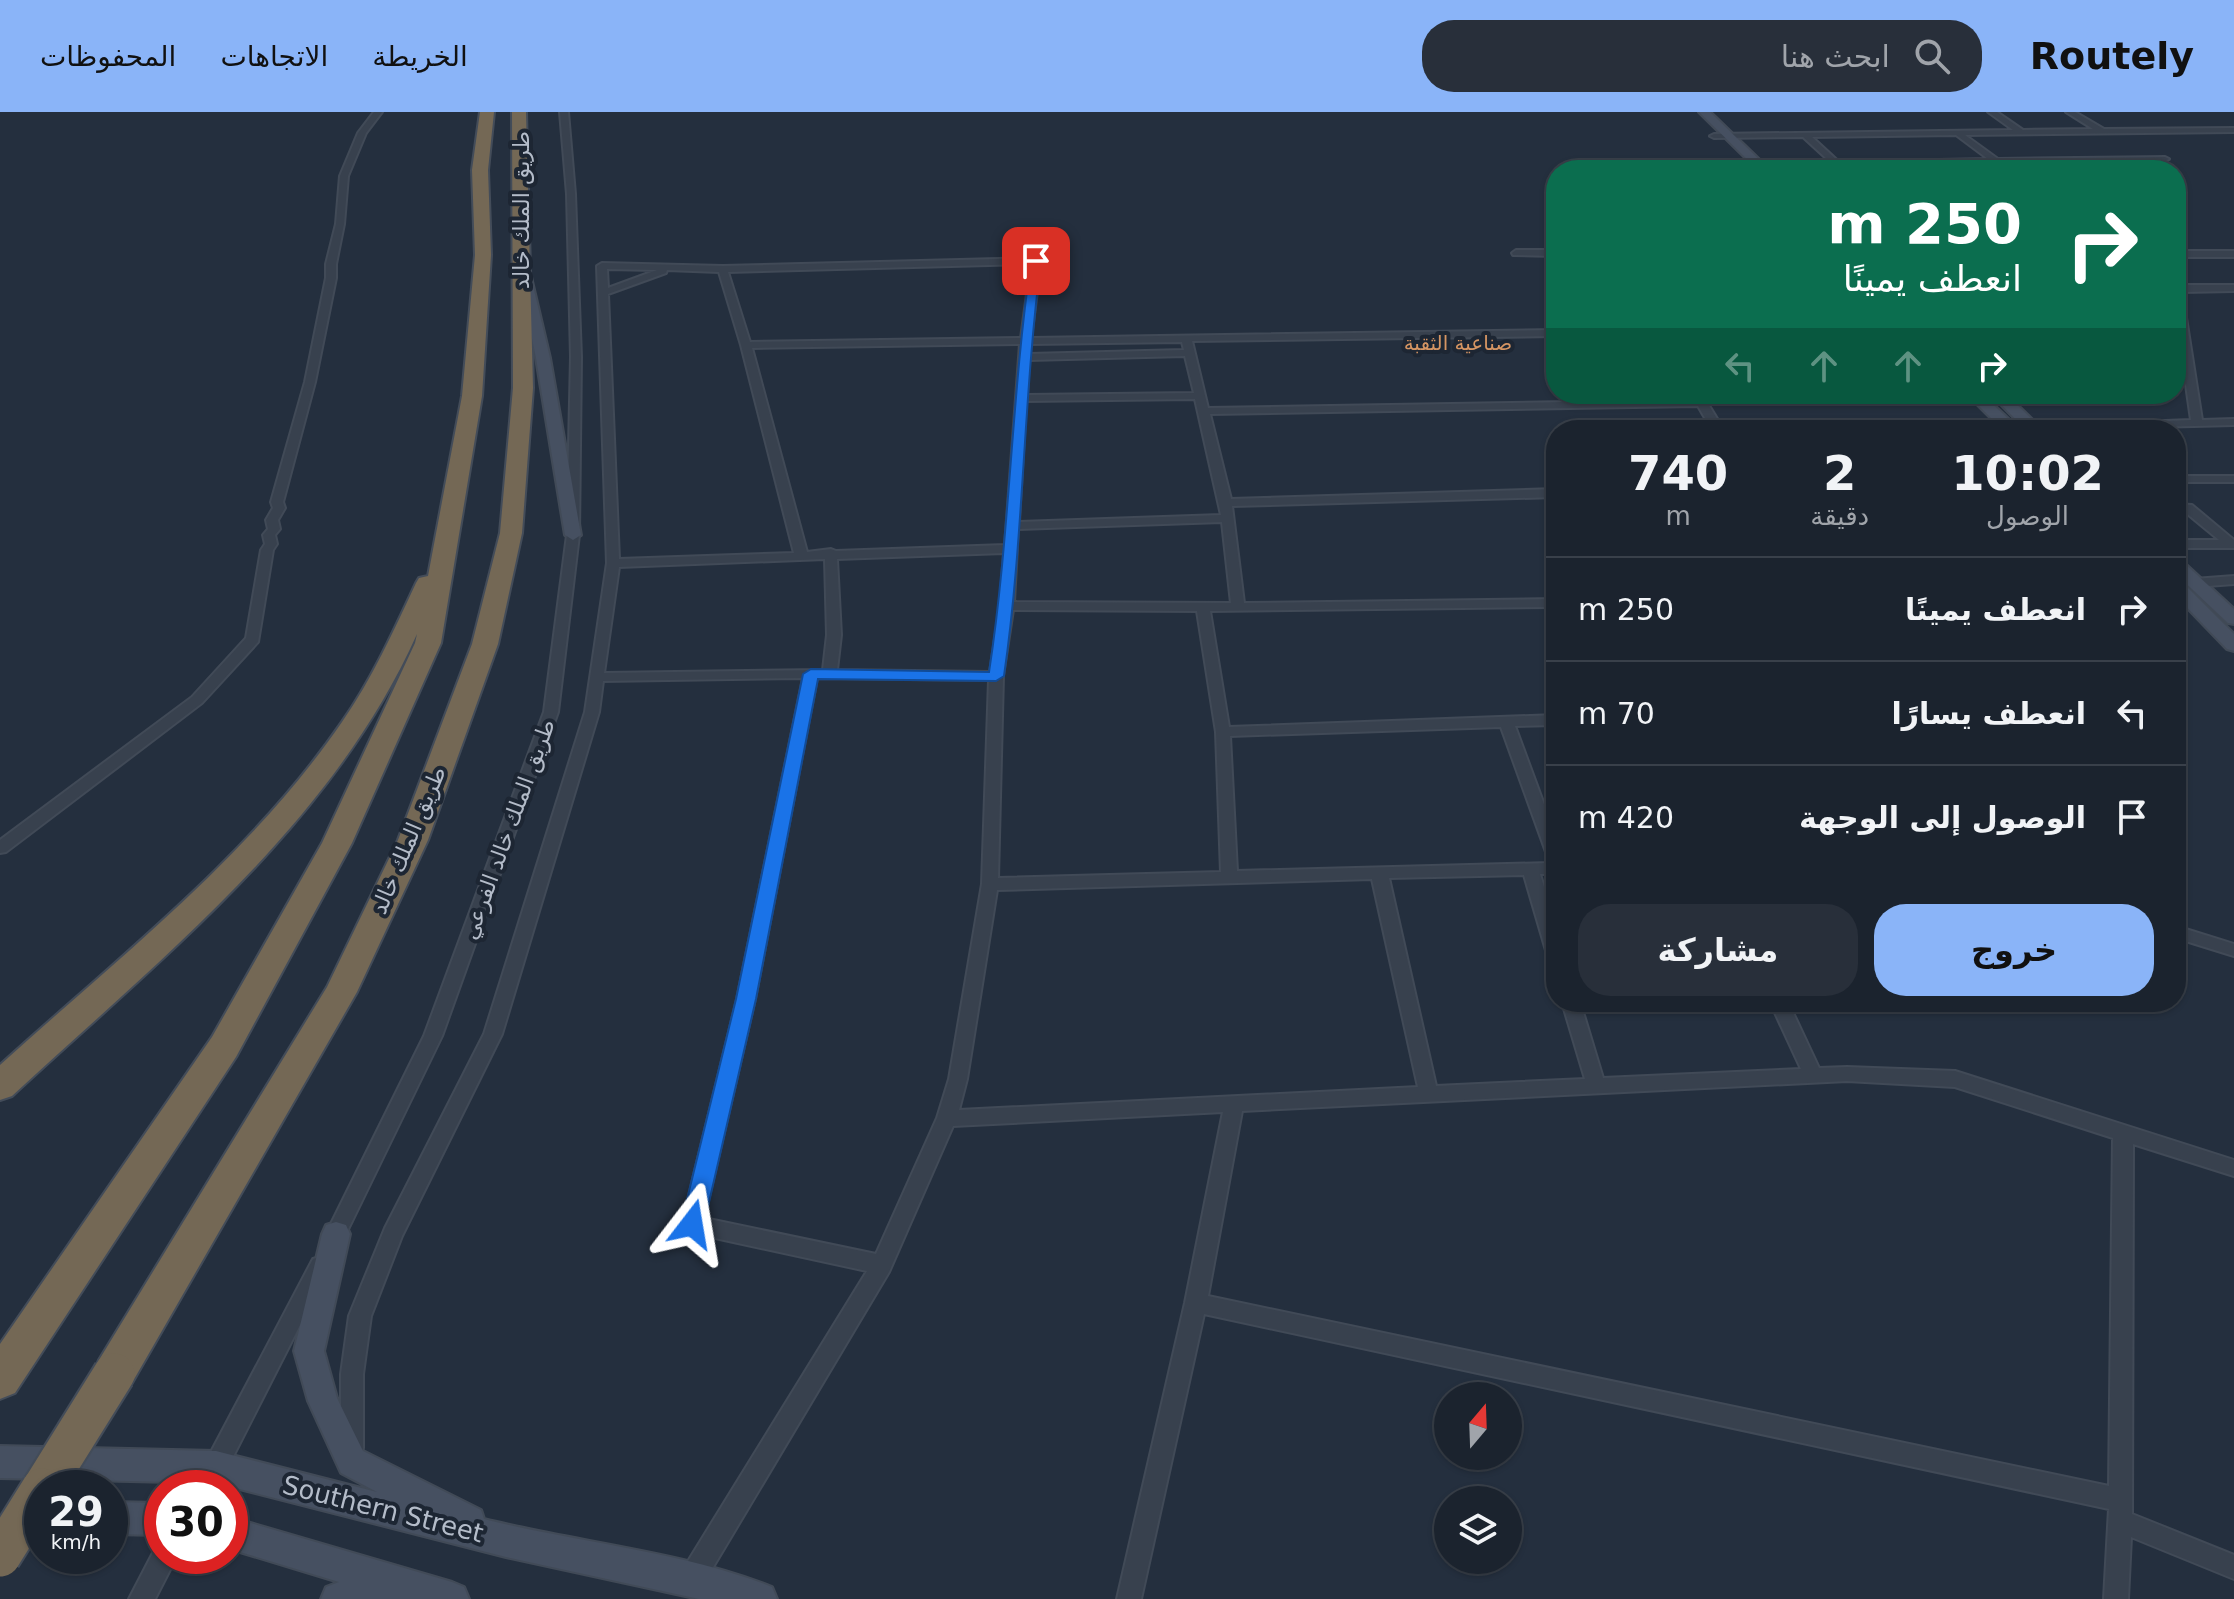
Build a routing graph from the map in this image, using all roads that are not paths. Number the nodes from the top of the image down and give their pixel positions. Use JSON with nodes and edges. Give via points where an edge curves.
{"nodes":[{"id":1,"x":378,"y":112,"type":"edge"},
{"id":2,"x":487,"y":112,"type":"edge"},
{"id":3,"x":519,"y":112,"type":"edge"},
{"id":4,"x":564,"y":112,"type":"edge"},
{"id":5,"x":1689,"y":112,"type":"edge"},
{"id":6,"x":1704,"y":112,"type":"edge"},
{"id":7,"x":1992,"y":112,"type":"edge"},
{"id":8,"x":2070,"y":112,"type":"edge"},
{"id":9,"x":2234,"y":123,"type":"edge"},
{"id":10,"x":2092,"y":127,"type":"junction"},
{"id":11,"x":2234,"y":130,"type":"edge"},
{"id":12,"x":2020,"y":131,"type":"junction"},
{"id":13,"x":1957,"y":133,"type":"junction"},
{"id":14,"x":2104,"y":133,"type":"junction"},
{"id":15,"x":2161,"y":133,"type":"junction"},
{"id":16,"x":1722,"y":134,"type":"junction"},
{"id":17,"x":1806,"y":136,"type":"junction"},
{"id":18,"x":2165,"y":159,"type":"joint"},
{"id":19,"x":1742,"y":160,"type":"edge"},
{"id":20,"x":1752,"y":160,"type":"edge"},
{"id":21,"x":1833,"y":160,"type":"edge"},
{"id":22,"x":1994,"y":160,"type":"edge"},
{"id":23,"x":2109,"y":160,"type":"edge"},
{"id":24,"x":2186,"y":251,"type":"edge"},
{"id":25,"x":1516,"y":253,"type":"dead end"},
{"id":26,"x":1546,"y":253,"type":"edge"},
{"id":27,"x":2234,"y":254,"type":"edge"},
{"id":28,"x":520,"y":255,"type":"junction"},
{"id":29,"x":572,"y":264,"type":"junction"},
{"id":30,"x":602,"y":266,"type":"junction"},
{"id":31,"x":672,"y":267,"type":"junction"},
{"id":32,"x":723,"y":269,"type":"junction"},
{"id":33,"x":2186,"y":288,"type":"edge"},
{"id":34,"x":2234,"y":288,"type":"edge"},
{"id":35,"x":603,"y":293,"type":"junction"},
{"id":36,"x":1546,"y":333,"type":"edge"},
{"id":37,"x":1186,"y":338,"type":"junction"},
{"id":38,"x":1025,"y":342,"type":"junction"},
{"id":39,"x":746,"y":345,"type":"junction"},
{"id":40,"x":2186,"y":352,"type":"edge"},
{"id":41,"x":1189,"y":353,"type":"junction"},
{"id":42,"x":1024,"y":357,"type":"junction"},
{"id":43,"x":2189,"y":373,"type":"joint"},
{"id":44,"x":1200,"y":396,"type":"junction"},
{"id":45,"x":1021,"y":398,"type":"junction"},
{"id":46,"x":1546,"y":402,"type":"edge"},
{"id":47,"x":1987,"y":404,"type":"edge"},
{"id":48,"x":1204,"y":411,"type":"junction"},
{"id":49,"x":2009,"y":420,"type":"edge"},
{"id":50,"x":2234,"y":422,"type":"edge"},
{"id":51,"x":2186,"y":423,"type":"edge"},
{"id":52,"x":2197,"y":423,"type":"junction"},
{"id":53,"x":2186,"y":479,"type":"edge"},
{"id":54,"x":2234,"y":479,"type":"edge"},
{"id":55,"x":1546,"y":493,"type":"edge"},
{"id":56,"x":1226,"y":503,"type":"junction"},
{"id":57,"x":2186,"y":508,"type":"edge"},
{"id":58,"x":1227,"y":518,"type":"junction"},
{"id":59,"x":1012,"y":526,"type":"junction"},
{"id":60,"x":573,"y":535,"type":"junction"},
{"id":61,"x":448,"y":542,"type":"junction"},
{"id":62,"x":2186,"y":544,"type":"edge"},
{"id":63,"x":2232,"y":544,"type":"edge"},
{"id":64,"x":1010,"y":549,"type":"junction"},
{"id":65,"x":831,"y":553,"type":"junction"},
{"id":66,"x":801,"y":555,"type":"junction"},
{"id":67,"x":613,"y":563,"type":"junction"},
{"id":68,"x":2234,"y":580,"type":"edge"},
{"id":69,"x":2186,"y":585,"type":"edge"},
{"id":70,"x":2186,"y":586,"type":"edge"},
{"id":71,"x":2186,"y":586,"type":"edge"},
{"id":72,"x":1546,"y":603,"type":"edge"},
{"id":73,"x":1007,"y":606,"type":"junction"},
{"id":74,"x":1203,"y":607,"type":"junction"},
{"id":75,"x":1238,"y":607,"type":"junction"},
{"id":76,"x":2234,"y":619,"type":"edge"},
{"id":77,"x":2234,"y":645,"type":"edge"},
{"id":78,"x":820,"y":674,"type":"junction"},
{"id":79,"x":996,"y":676,"type":"junction"},
{"id":80,"x":596,"y":677,"type":"junction"},
{"id":81,"x":1546,"y":720,"type":"edge"},
{"id":82,"x":1506,"y":721,"type":"junction"},
{"id":83,"x":1223,"y":732,"type":"junction"},
{"id":84,"x":1546,"y":831,"type":"edge"},
{"id":85,"x":0,"y":848,"type":"edge"},
{"id":86,"x":1530,"y":868,"type":"junction"},
{"id":87,"x":1546,"y":868,"type":"edge"},
{"id":88,"x":1379,"y":872,"type":"junction"},
{"id":89,"x":1229,"y":876,"type":"junction"},
{"id":90,"x":990,"y":884,"type":"junction"},
{"id":91,"x":1546,"y":921,"type":"edge"},
{"id":92,"x":2186,"y":935,"type":"edge"},
{"id":93,"x":2234,"y":950,"type":"edge"},
{"id":94,"x":144,"y":951,"type":"junction"},
{"id":95,"x":1574,"y":1012,"type":"edge"},
{"id":96,"x":1784,"y":1012,"type":"edge"},
{"id":97,"x":0,"y":1069,"type":"edge"},
{"id":98,"x":1814,"y":1076,"type":"junction"},
{"id":99,"x":0,"y":1086,"type":"edge"},
{"id":100,"x":1596,"y":1086,"type":"junction"},
{"id":101,"x":1429,"y":1095,"type":"junction"},
{"id":102,"x":1234,"y":1104,"type":"junction"},
{"id":103,"x":947,"y":1118,"type":"junction"},
{"id":104,"x":2123,"y":1133,"type":"junction"},
{"id":105,"x":2234,"y":1168,"type":"edge"},
{"id":106,"x":336,"y":1234,"type":"junction"},
{"id":107,"x":882,"y":1265,"type":"junction"},
{"id":108,"x":1196,"y":1303,"type":"junction"},
{"id":109,"x":6,"y":1371,"type":"edge"},
{"id":110,"x":0,"y":1462,"type":"edge"},
{"id":111,"x":352,"y":1462,"type":"junction"},
{"id":112,"x":53,"y":1470,"type":"edge"},
{"id":113,"x":214,"y":1470,"type":"edge"},
{"id":114,"x":144,"y":1473,"type":"edge"},
{"id":115,"x":248,"y":1486,"type":"edge"},
{"id":116,"x":2121,"y":1511,"type":"junction"},
{"id":117,"x":0,"y":1517,"type":"edge"},
{"id":118,"x":24,"y":1517,"type":"edge"},
{"id":119,"x":24,"y":1517,"type":"edge"},
{"id":120,"x":248,"y":1538,"type":"edge"},
{"id":121,"x":506,"y":1541,"type":"junction"},
{"id":122,"x":0,"y":1556,"type":"edge"},
{"id":123,"x":2234,"y":1567,"type":"edge"},
{"id":124,"x":155,"y":1574,"type":"edge"},
{"id":125,"x":691,"y":1580,"type":"junction"},
{"id":126,"x":445,"y":1597,"type":"edge"},
{"id":127,"x":141,"y":1599,"type":"edge"},
{"id":128,"x":338,"y":1599,"type":"edge"},
{"id":129,"x":760,"y":1599,"type":"edge"},
{"id":130,"x":1129,"y":1599,"type":"edge"},
{"id":131,"x":2116,"y":1599,"type":"edge"}],
"edges":[{"from":1,"to":85,"type":"street","via":[[362,133],[344,176],[331,278],[310,382],[272,520],[253,639],[197,700]]},
{"from":2,"to":61,"type":"highway","name":"طريق الملك خالد","via":[[472,396]]},
{"from":3,"to":28,"type":"highway","name":"طريق الملك خالد"},
{"from":4,"to":29,"type":"street","name":"طريق الملك خالد الفرعي"},
{"from":5,"to":16,"type":"main road"},
{"from":6,"to":16,"type":"main road"},
{"from":7,"to":12,"type":"street"},
{"from":8,"to":10,"type":"street"},
{"from":9,"to":10,"type":"street"},
{"from":10,"to":12,"type":"street"},
{"from":10,"to":14,"type":"street"},
{"from":11,"to":15,"type":"street"},
{"from":12,"to":13,"type":"street"},
{"from":12,"to":14,"type":"street"},
{"from":12,"to":16,"type":"street"},
{"from":13,"to":17,"type":"street"},
{"from":13,"to":22,"type":"street"},
{"from":14,"to":15,"type":"street"},
{"from":15,"to":18,"type":"street"},
{"from":16,"to":17,"type":"street"},
{"from":16,"to":19,"type":"main road"},
{"from":16,"to":20,"type":"main road"},
{"from":17,"to":21,"type":"street"},
{"from":18,"to":23,"type":"street"},
{"from":24,"to":27,"type":"street"},
{"from":25,"to":26,"type":"street"},
{"from":28,"to":60,"type":"main road"},
{"from":28,"to":112,"type":"highway","name":"طريق الملك خالد","bridge":true,"via":[[523,388],[512,518],[485,644],[413,840],[341,992]]},
{"from":29,"to":30,"type":"street"},
{"from":29,"to":60,"type":"street","name":"طريق الملك خالد الفرعي"},
{"from":30,"to":31,"type":"street"},
{"from":30,"to":35,"type":"street"},
{"from":31,"to":32,"type":"street"},
{"from":31,"to":35,"type":"street"},
{"from":32,"to":38,"type":"street","via":[[1036,261]]},
{"from":32,"to":39,"type":"street"},
{"from":33,"to":34,"type":"street"},
{"from":35,"to":67,"type":"street"},
{"from":36,"to":37,"type":"street"},
{"from":37,"to":38,"type":"street"},
{"from":37,"to":41,"type":"street"},
{"from":38,"to":39,"type":"street"},
{"from":38,"to":42,"type":"street"},
{"from":39,"to":66,"type":"street"},
{"from":40,"to":43,"type":"street"},
{"from":41,"to":42,"type":"street"},
{"from":41,"to":44,"type":"street"},
{"from":42,"to":45,"type":"street"},
{"from":43,"to":52,"type":"street"},
{"from":44,"to":45,"type":"street"},
{"from":44,"to":48,"type":"street"},
{"from":45,"to":59,"type":"street"},
{"from":46,"to":48,"type":"street"},
{"from":47,"to":49,"type":"main road"},
{"from":48,"to":56,"type":"street"},
{"from":50,"to":52,"type":"street"},
{"from":51,"to":52,"type":"street"},
{"from":53,"to":54,"type":"street"},
{"from":55,"to":56,"type":"street"},
{"from":56,"to":58,"type":"street"},
{"from":57,"to":63,"type":"street"},
{"from":58,"to":59,"type":"street"},
{"from":58,"to":75,"type":"street"},
{"from":59,"to":64,"type":"street"},
{"from":60,"to":106,"type":"street","name":"طريق الملك خالد الفرعي","via":[[551,712],[433,1036]]},
{"from":61,"to":94,"type":"highway","via":[[354,725],[237,869]]},
{"from":61,"to":109,"type":"highway","name":"طريق الملك خالد","via":[[428,643],[337,843],[224,1047]]},
{"from":62,"to":63,"type":"street"},
{"from":64,"to":65,"type":"street"},
{"from":64,"to":73,"type":"street"},
{"from":65,"to":66,"type":"street"},
{"from":65,"to":78,"type":"street","via":[[834,635]]},
{"from":66,"to":67,"type":"street"},
{"from":67,"to":80,"type":"street"},
{"from":68,"to":69,"type":"street"},
{"from":70,"to":76,"type":"main road"},
{"from":71,"to":77,"type":"main road"},
{"from":72,"to":75,"type":"street"},
{"from":73,"to":74,"type":"street"},
{"from":73,"to":79,"type":"street"},
{"from":74,"to":75,"type":"street"},
{"from":74,"to":83,"type":"street"},
{"from":78,"to":79,"type":"street"},
{"from":78,"to":80,"type":"street"},
{"from":78,"to":107,"type":"street","via":[[692,1224]]},
{"from":79,"to":90,"type":"street"},
{"from":80,"to":111,"type":"street","via":[[592,712],[493,1034],[392,1234],[360,1316],[352,1374]]},
{"from":81,"to":82,"type":"street"},
{"from":82,"to":83,"type":"street"},
{"from":82,"to":84,"type":"street"},
{"from":83,"to":89,"type":"street"},
{"from":86,"to":87,"type":"street"},
{"from":86,"to":88,"type":"street"},
{"from":86,"to":91,"type":"street"},
{"from":88,"to":89,"type":"street"},
{"from":88,"to":101,"type":"street"},
{"from":89,"to":90,"type":"street"},
{"from":90,"to":103,"type":"street"},
{"from":92,"to":93,"type":"street"},
{"from":94,"to":97,"type":"highway"},
{"from":94,"to":99,"type":"highway"},
{"from":95,"to":100,"type":"street"},
{"from":96,"to":98,"type":"street"},
{"from":98,"to":100,"type":"street"},
{"from":98,"to":104,"type":"street","via":[[1955,1079]]},
{"from":100,"to":101,"type":"street"},
{"from":101,"to":102,"type":"street"},
{"from":102,"to":103,"type":"street"},
{"from":102,"to":108,"type":"street"},
{"from":103,"to":107,"type":"street"},
{"from":104,"to":105,"type":"street"},
{"from":104,"to":116,"type":"street"},
{"from":106,"to":111,"type":"main road","via":[[309,1351],[323,1401]]},
{"from":106,"to":113,"type":"street","name":"طريق الملك خالد الفرعي"},
{"from":107,"to":125,"type":"street"},
{"from":108,"to":116,"type":"street"},
{"from":108,"to":130,"type":"street"},
{"from":110,"to":114,"type":"main road","name":"Southern Street"},
{"from":111,"to":121,"type":"main road"},
{"from":115,"to":121,"type":"main road","name":"Southern Street"},
{"from":116,"to":123,"type":"street"},
{"from":116,"to":131,"type":"street"},
{"from":117,"to":119,"type":"main road"},
{"from":118,"to":122,"type":"highway","name":"طريق الملك خالد","bridge":true},
{"from":120,"to":126,"type":"main road"},
{"from":121,"to":125,"type":"main road","name":"Southern Street"},
{"from":124,"to":127,"type":"street"},
{"from":125,"to":129,"type":"main road","name":"Southern Street"},
{"from":126,"to":128,"type":"main road"}]}
